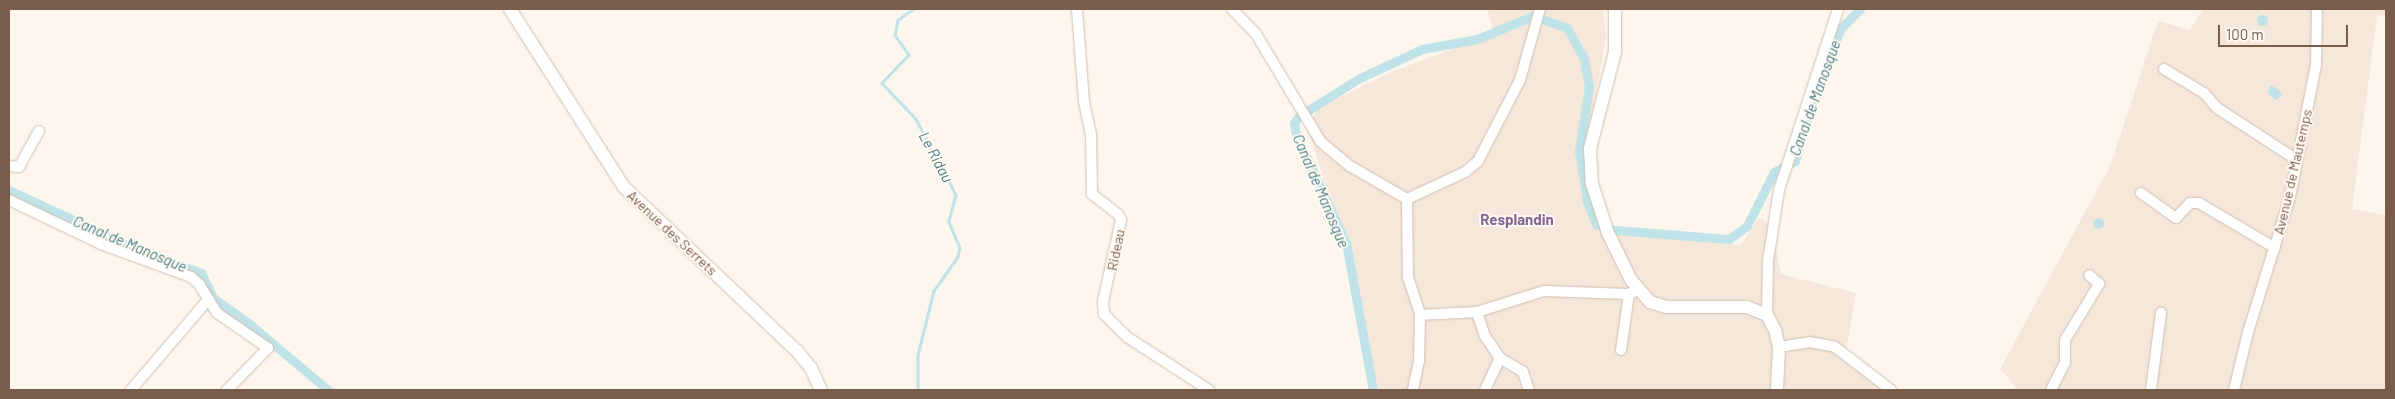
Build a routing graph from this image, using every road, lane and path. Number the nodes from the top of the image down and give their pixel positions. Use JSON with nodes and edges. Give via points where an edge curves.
{"nodes":[{"id":1,"x":510,"y":9,"type":"edge"},
{"id":2,"x":1078,"y":9,"type":"edge"},
{"id":3,"x":1232,"y":9,"type":"edge"},
{"id":4,"x":1615,"y":9,"type":"edge"},
{"id":5,"x":1838,"y":9,"type":"edge"},
{"id":6,"x":2317,"y":9,"type":"edge"},
{"id":7,"x":1540,"y":10,"type":"edge"},
{"id":8,"x":2164,"y":69,"type":"dead end"},
{"id":9,"x":39,"y":131,"type":"dead end"},
{"id":10,"x":2297,"y":160,"type":"junction"},
{"id":11,"x":9,"y":166,"type":"edge"},
{"id":12,"x":2141,"y":193,"type":"dead end"},
{"id":13,"x":1407,"y":199,"type":"junction"},
{"id":14,"x":9,"y":200,"type":"edge"},
{"id":15,"x":2275,"y":248,"type":"junction"},
{"id":16,"x":2089,"y":275,"type":"dead end"},
{"id":17,"x":1634,"y":292,"type":"junction"},
{"id":18,"x":208,"y":300,"type":"junction"},
{"id":19,"x":1477,"y":312,"type":"junction"},
{"id":20,"x":2161,"y":313,"type":"dead end"},
{"id":21,"x":1420,"y":315,"type":"junction"},
{"id":22,"x":1767,"y":316,"type":"junction"},
{"id":23,"x":1779,"y":347,"type":"junction"},
{"id":24,"x":1621,"y":350,"type":"dead end"},
{"id":25,"x":1500,"y":358,"type":"junction"},
{"id":26,"x":131,"y":390,"type":"edge"},
{"id":27,"x":227,"y":390,"type":"edge"},
{"id":28,"x":821,"y":390,"type":"edge"},
{"id":29,"x":1209,"y":390,"type":"edge"},
{"id":30,"x":1413,"y":390,"type":"edge"},
{"id":31,"x":1485,"y":390,"type":"edge"},
{"id":32,"x":1529,"y":390,"type":"edge"},
{"id":33,"x":1777,"y":390,"type":"edge"},
{"id":34,"x":1891,"y":390,"type":"edge"},
{"id":35,"x":2050,"y":390,"type":"edge"},
{"id":36,"x":2151,"y":390,"type":"edge"},
{"id":37,"x":2234,"y":390,"type":"edge"}],
"edges":[{"from":1,"to":28,"type":"street","name":"Avenue des Serrets","via":[[624,187],[797,351],[817,378]]},
{"from":2,"to":29,"type":"street","name":"Rideau","via":[[1084,102],[1091,134],[1092,194],[1116,212],[1121,220],[1103,301],[1104,314],[1127,337]]},
{"from":3,"to":13,"type":"street","via":[[1256,34],[1318,139],[1333,153]]},
{"from":4,"to":17,"type":"street","via":[[1615,52],[1590,149],[1592,184],[1606,228]]},
{"from":5,"to":22,"type":"street","via":[[1788,158],[1770,245]]},
{"from":6,"to":10,"type":"street","name":"Avenue de Mautemps","via":[[2316,65]]},
{"from":7,"to":13,"type":"street","via":[[1520,80],[1478,160],[1465,172]]},
{"from":8,"to":10,"type":"street","via":[[2204,93],[2217,108]]},
{"from":9,"to":11,"type":"street","via":[[19,167]]},
{"from":10,"to":15,"type":"street","name":"Avenue de Mautemps"},
{"from":12,"to":15,"type":"street","via":[[2176,218],[2190,203],[2199,203]]},
{"from":13,"to":21,"type":"street","via":[[1408,277]]},
{"from":14,"to":18,"type":"street","via":[[101,244],[191,278],[204,285]]},
{"from":15,"to":37,"type":"street","name":"Avenue de Mautemps","via":[[2248,332]]},
{"from":16,"to":35,"type":"street","via":[[2098,284],[2065,340],[2066,360]]},
{"from":17,"to":19,"type":"street","via":[[1544,291]]},
{"from":17,"to":22,"type":"street","via":[[1662,306],[1747,307]]},
{"from":17,"to":24,"type":"street"},
{"from":18,"to":26,"type":"street"},
{"from":18,"to":27,"type":"street","via":[[218,313],[268,348]]},
{"from":19,"to":21,"type":"street"},
{"from":19,"to":25,"type":"street","via":[[1483,332]]},
{"from":20,"to":36,"type":"street"},
{"from":21,"to":30,"type":"street","via":[[1419,361]]},
{"from":22,"to":23,"type":"street"},
{"from":23,"to":33,"type":"street"},
{"from":23,"to":34,"type":"street","via":[[1810,342],[1835,347]]},
{"from":25,"to":31,"type":"street"},
{"from":25,"to":32,"type":"street","via":[[1524,372]]}]}
